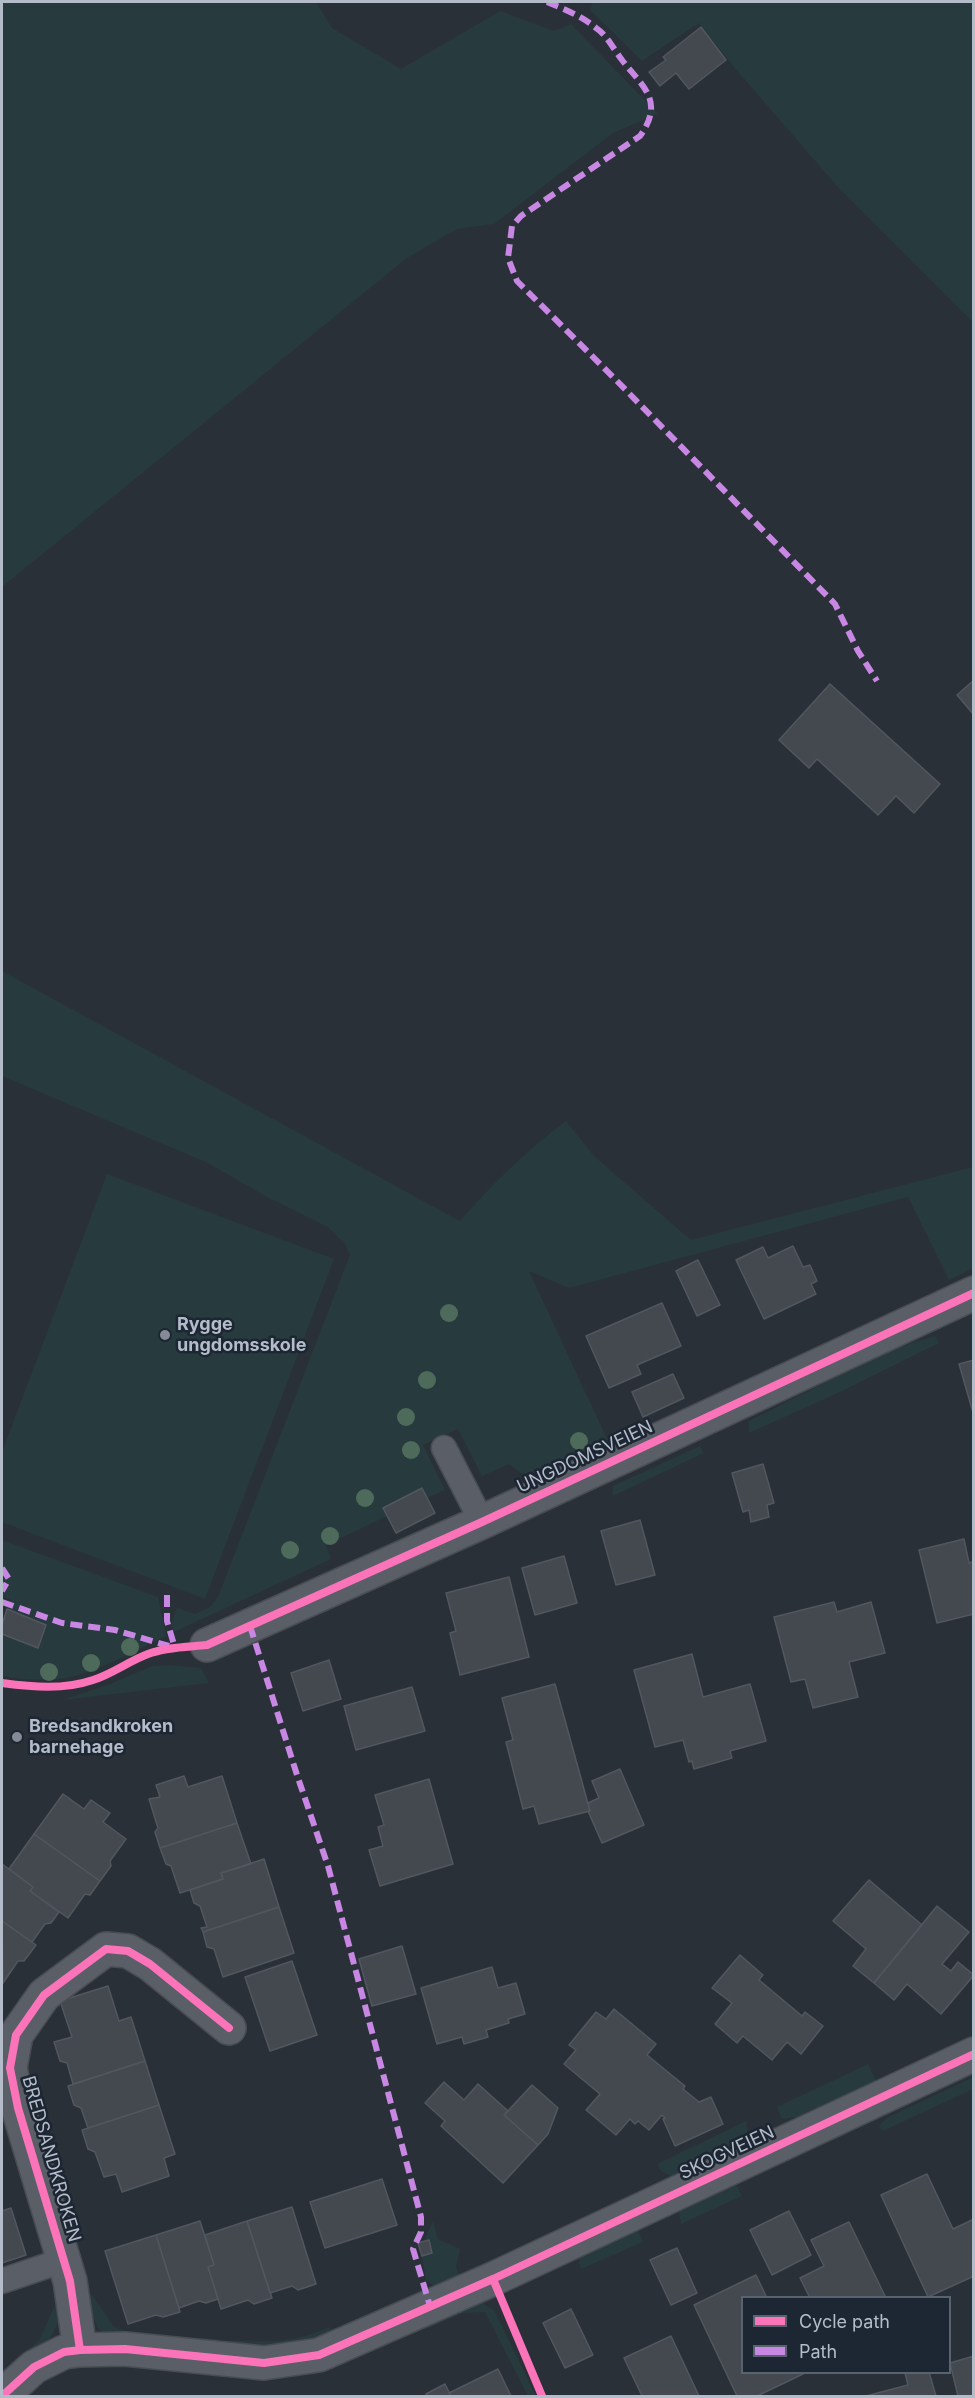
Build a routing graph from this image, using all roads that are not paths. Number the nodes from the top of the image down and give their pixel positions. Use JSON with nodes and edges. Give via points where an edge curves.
{"nodes":[{"id":1,"x":974,"y":1293,"type":"edge"},
{"id":2,"x":444,"y":1448,"type":"dead end"},
{"id":3,"x":482,"y":1521,"type":"junction"},
{"id":4,"x":207,"y":1645,"type":"dead end"},
{"id":5,"x":229,"y":2028,"type":"dead end"},
{"id":6,"x":974,"y":2054,"type":"edge"},
{"id":7,"x":64,"y":2260,"type":"junction"},
{"id":8,"x":2,"y":2281,"type":"edge"},
{"id":9,"x":80,"y":2350,"type":"junction"},
{"id":10,"x":2,"y":2396,"type":"edge"}],
"edges":[{"from":1,"to":3,"type":"street","name":"UNGDOMSVEIEN"},
{"from":2,"to":3,"type":"lane"},
{"from":3,"to":4,"type":"street","name":"UNGDOMSVEIEN"},
{"from":5,"to":7,"type":"street","name":"BREDSANDKROKEN","via":[[128,1951],[106,1949],[44,1995],[16,2035],[10,2068],[18,2108]]},
{"from":6,"to":9,"type":"street","name":"SKOGVEIEN","via":[[493,2279],[319,2355],[264,2363],[124,2349]]},
{"from":7,"to":8,"type":"lane"},
{"from":7,"to":9,"type":"street","name":"BREDSANDKROKEN"},
{"from":9,"to":10,"type":"street","via":[[64,2352],[34,2367]]}]}
